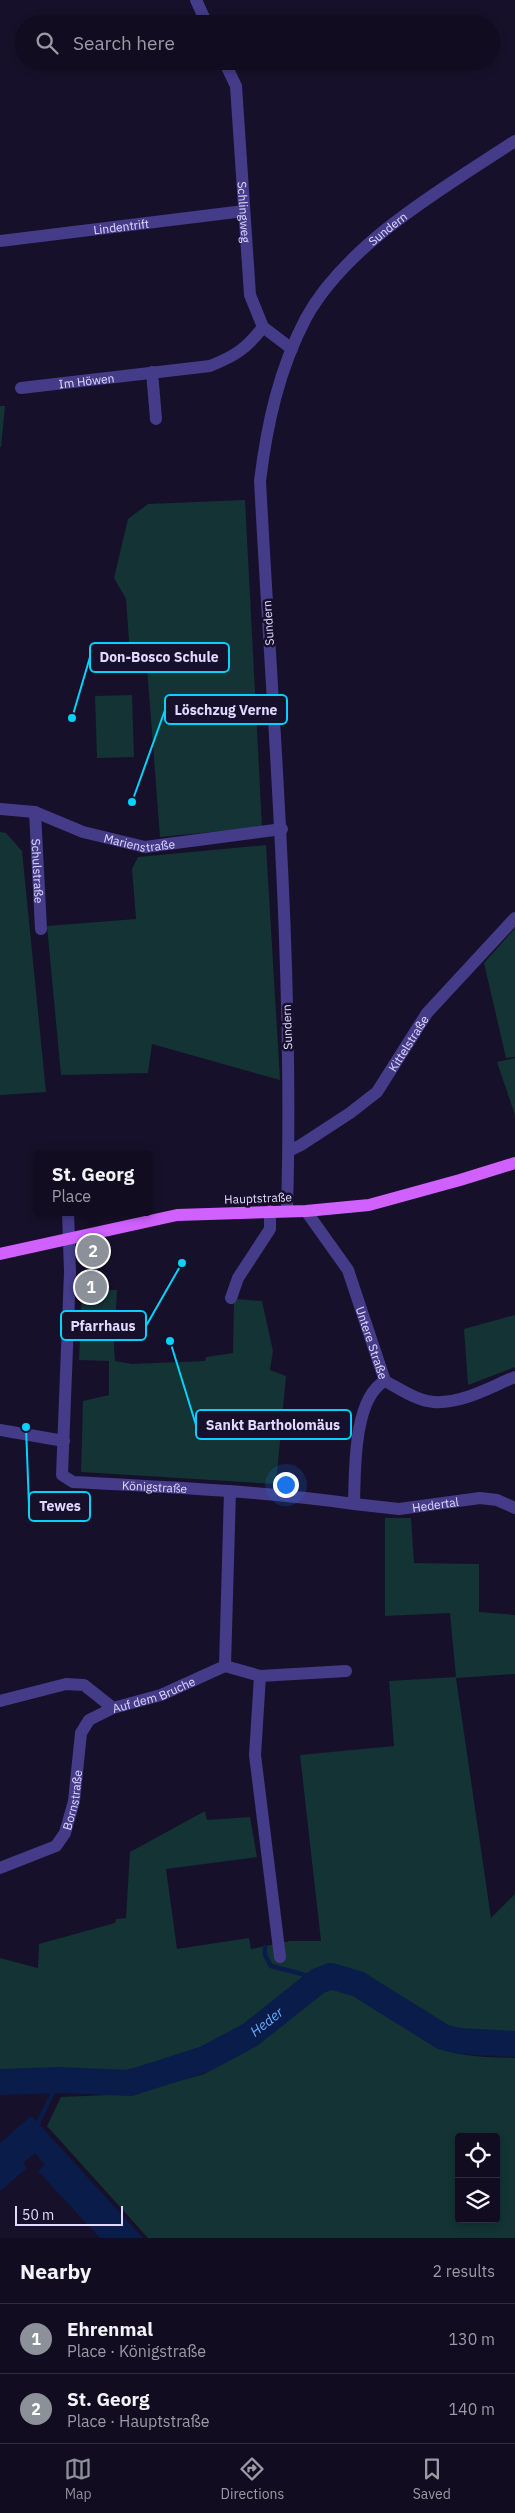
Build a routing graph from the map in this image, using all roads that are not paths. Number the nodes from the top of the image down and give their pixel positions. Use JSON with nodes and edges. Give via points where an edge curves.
{"nodes":[{"id":1,"x":196,"y":0,"type":"edge"},
{"id":2,"x":203,"y":15,"type":"edge"},
{"id":3,"x":228,"y":70,"type":"edge"},
{"id":4,"x":515,"y":141,"type":"edge"},
{"id":5,"x":244,"y":211,"type":"junction"},
{"id":6,"x":0,"y":241,"type":"edge"},
{"id":7,"x":263,"y":327,"type":"junction"},
{"id":8,"x":292,"y":349,"type":"junction"},
{"id":9,"x":152,"y":372,"type":"junction"},
{"id":10,"x":20,"y":388,"type":"dead end"},
{"id":11,"x":156,"y":419,"type":"dead end"},
{"id":12,"x":0,"y":809,"type":"edge"},
{"id":13,"x":35,"y":812,"type":"junction"},
{"id":14,"x":282,"y":830,"type":"junction"},
{"id":15,"x":515,"y":918,"type":"edge"},
{"id":16,"x":41,"y":929,"type":"dead end"},
{"id":17,"x":289,"y":1151,"type":"junction"},
{"id":18,"x":515,"y":1163,"type":"edge"},
{"id":19,"x":287,"y":1210,"type":"junction"},
{"id":20,"x":270,"y":1211,"type":"junction"},
{"id":21,"x":306,"y":1211,"type":"junction"},
{"id":22,"x":68,"y":1216,"type":"edge"},
{"id":23,"x":71,"y":1238,"type":"junction"},
{"id":24,"x":0,"y":1254,"type":"edge"},
{"id":25,"x":231,"y":1298,"type":"dead end"},
{"id":26,"x":515,"y":1377,"type":"edge"},
{"id":27,"x":385,"y":1381,"type":"junction"},
{"id":28,"x":0,"y":1430,"type":"edge"},
{"id":29,"x":64,"y":1441,"type":"junction"},
{"id":30,"x":230,"y":1491,"type":"junction"},
{"id":31,"x":354,"y":1504,"type":"junction"},
{"id":32,"x":515,"y":1508,"type":"edge"},
{"id":33,"x":225,"y":1666,"type":"junction"},
{"id":34,"x":346,"y":1671,"type":"dead end"},
{"id":35,"x":260,"y":1676,"type":"junction"},
{"id":36,"x":0,"y":1701,"type":"edge"},
{"id":37,"x":113,"y":1708,"type":"junction"},
{"id":38,"x":0,"y":1868,"type":"edge"},
{"id":39,"x":280,"y":1957,"type":"dead end"}],
"edges":[{"from":1,"to":2,"type":"street"},
{"from":3,"to":5,"type":"street","name":"Schlingweg","via":[[236,86]]},
{"from":4,"to":8,"type":"street","name":"Sundern","via":[[402,218],[361,252],[328,287],[307,317]]},
{"from":5,"to":6,"type":"street","name":"Lindentrift"},
{"from":5,"to":7,"type":"street","name":"Schlingweg","via":[[250,295]]},
{"from":7,"to":8,"type":"street"},
{"from":7,"to":9,"type":"street","name":"Im Höwen","via":[[249,346],[233,357],[210,366]]},
{"from":8,"to":14,"type":"street","name":"Sundern","via":[[277,388],[267,428],[260,481]]},
{"from":9,"to":10,"type":"street","name":"Im Höwen"},
{"from":9,"to":11,"type":"street"},
{"from":12,"to":13,"type":"street","name":"Marienstraße"},
{"from":13,"to":14,"type":"street","name":"Marienstraße","via":[[83,832],[145,847]]},
{"from":13,"to":16,"type":"street","name":"Schulstraße"},
{"from":14,"to":17,"type":"street","name":"Sundern"},
{"from":15,"to":17,"type":"street","name":"Kittelstraße","via":[[427,1013],[377,1092],[302,1146]]},
{"from":17,"to":19,"type":"street","name":"Sundern"},
{"from":18,"to":21,"type":"main road","name":"Hauptstraße","via":[[369,1204]]},
{"from":19,"to":20,"type":"main road","name":"Hauptstraße"},
{"from":19,"to":21,"type":"main road","name":"Hauptstraße"},
{"from":20,"to":23,"type":"main road","name":"Hauptstraße","via":[[177,1215]]},
{"from":20,"to":25,"type":"street","via":[[270,1229],[238,1278]]},
{"from":21,"to":27,"type":"street","name":"Untere Straße","via":[[348,1270]]},
{"from":22,"to":23,"type":"street"},
{"from":23,"to":24,"type":"main road","name":"Hauptstraße"},
{"from":23,"to":29,"type":"street","name":"Königstraße"},
{"from":26,"to":27,"type":"street","name":"Untere Straße","via":[[455,1401],[434,1402],[413,1396]]},
{"from":27,"to":31,"type":"street","via":[[378,1385],[366,1402],[355,1463]]},
{"from":28,"to":29,"type":"street"},
{"from":29,"to":30,"type":"street","name":"Königstraße","via":[[62,1475],[73,1482]]},
{"from":30,"to":31,"type":"street","name":"Königstraße"},
{"from":30,"to":33,"type":"street"},
{"from":31,"to":32,"type":"street","name":"Hedertal","via":[[399,1508],[480,1498],[497,1500]]},
{"from":33,"to":35,"type":"street"},
{"from":33,"to":37,"type":"street","name":"Auf dem Bruche","via":[[160,1695]]},
{"from":34,"to":35,"type":"street"},
{"from":35,"to":39,"type":"street","via":[[255,1754]]},
{"from":36,"to":37,"type":"street","name":"Auf dem Bruche","via":[[66,1684],[84,1685]]},
{"from":37,"to":38,"type":"street","name":"Bornstraße","via":[[89,1720],[81,1732],[74,1801],[65,1833],[56,1846]]}]}
